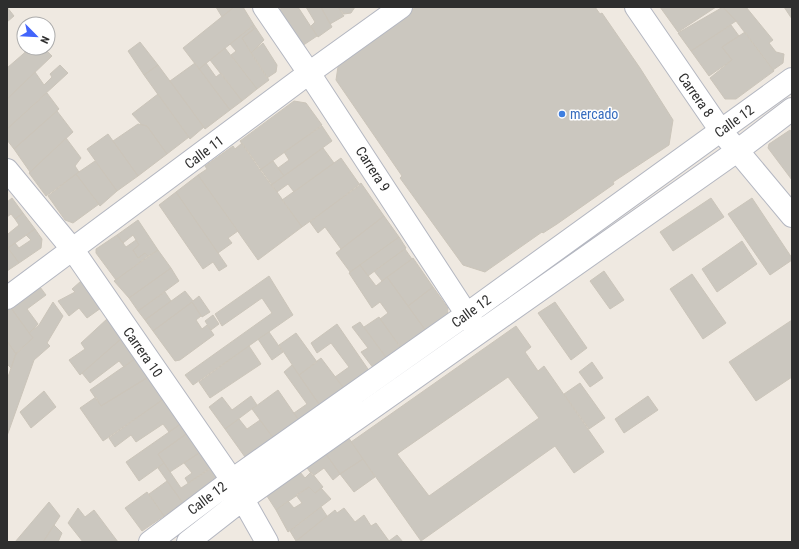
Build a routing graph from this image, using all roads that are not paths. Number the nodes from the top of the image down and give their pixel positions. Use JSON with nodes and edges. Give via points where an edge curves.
{"nodes":[{"id":1,"x":264,"y":7,"type":"edge"},
{"id":2,"x":401,"y":7,"type":"edge"},
{"id":3,"x":636,"y":7,"type":"edge"},
{"id":4,"x":310,"y":73,"type":"junction"},
{"id":5,"x":792,"y":79,"type":"edge"},
{"id":6,"x":792,"y":109,"type":"edge"},
{"id":7,"x":721,"y":131,"type":"junction"},
{"id":8,"x":737,"y":151,"type":"junction"},
{"id":9,"x":7,"y":170,"type":"edge"},
{"id":10,"x":792,"y":216,"type":"edge"},
{"id":11,"x":73,"y":250,"type":"junction"},
{"id":12,"x":7,"y":298,"type":"edge"},
{"id":13,"x":468,"y":314,"type":"junction"},
{"id":14,"x":479,"y":333,"type":"junction"},
{"id":15,"x":232,"y":480,"type":"junction"},
{"id":16,"x":243,"y":499,"type":"junction"},
{"id":17,"x":150,"y":542,"type":"edge"},
{"id":18,"x":188,"y":542,"type":"edge"},
{"id":19,"x":267,"y":542,"type":"edge"}],
"edges":[{"from":1,"to":4,"type":"street","name":"Carrera 9"},
{"from":2,"to":4,"type":"street","name":"Calle 11"},
{"from":3,"to":7,"type":"street","name":"Carrera 8"},
{"from":4,"to":11,"type":"street","name":"Calle 11"},
{"from":4,"to":13,"type":"street","name":"Carrera 9"},
{"from":5,"to":7,"type":"street","name":"Calle 12"},
{"from":6,"to":8,"type":"street","name":"Calle 12"},
{"from":7,"to":8,"type":"street","name":"Carrera 8"},
{"from":7,"to":13,"type":"street","name":"Calle 12"},
{"from":8,"to":10,"type":"street","name":"Carrera 8"},
{"from":8,"to":14,"type":"street","name":"Calle 12"},
{"from":9,"to":11,"type":"street","name":"Carrera 10"},
{"from":11,"to":12,"type":"street","name":"Calle 11"},
{"from":11,"to":15,"type":"street","name":"Carrera 10"},
{"from":13,"to":14,"type":"street","name":"Carrera 9"},
{"from":13,"to":15,"type":"street","name":"Calle 12"},
{"from":14,"to":16,"type":"street","name":"Calle 12"},
{"from":15,"to":16,"type":"street","name":"Carrera 10"},
{"from":15,"to":17,"type":"street","name":"Calle 12"},
{"from":16,"to":18,"type":"street","name":"Calle 12"},
{"from":16,"to":19,"type":"street","name":"Carrera 10"}]}
